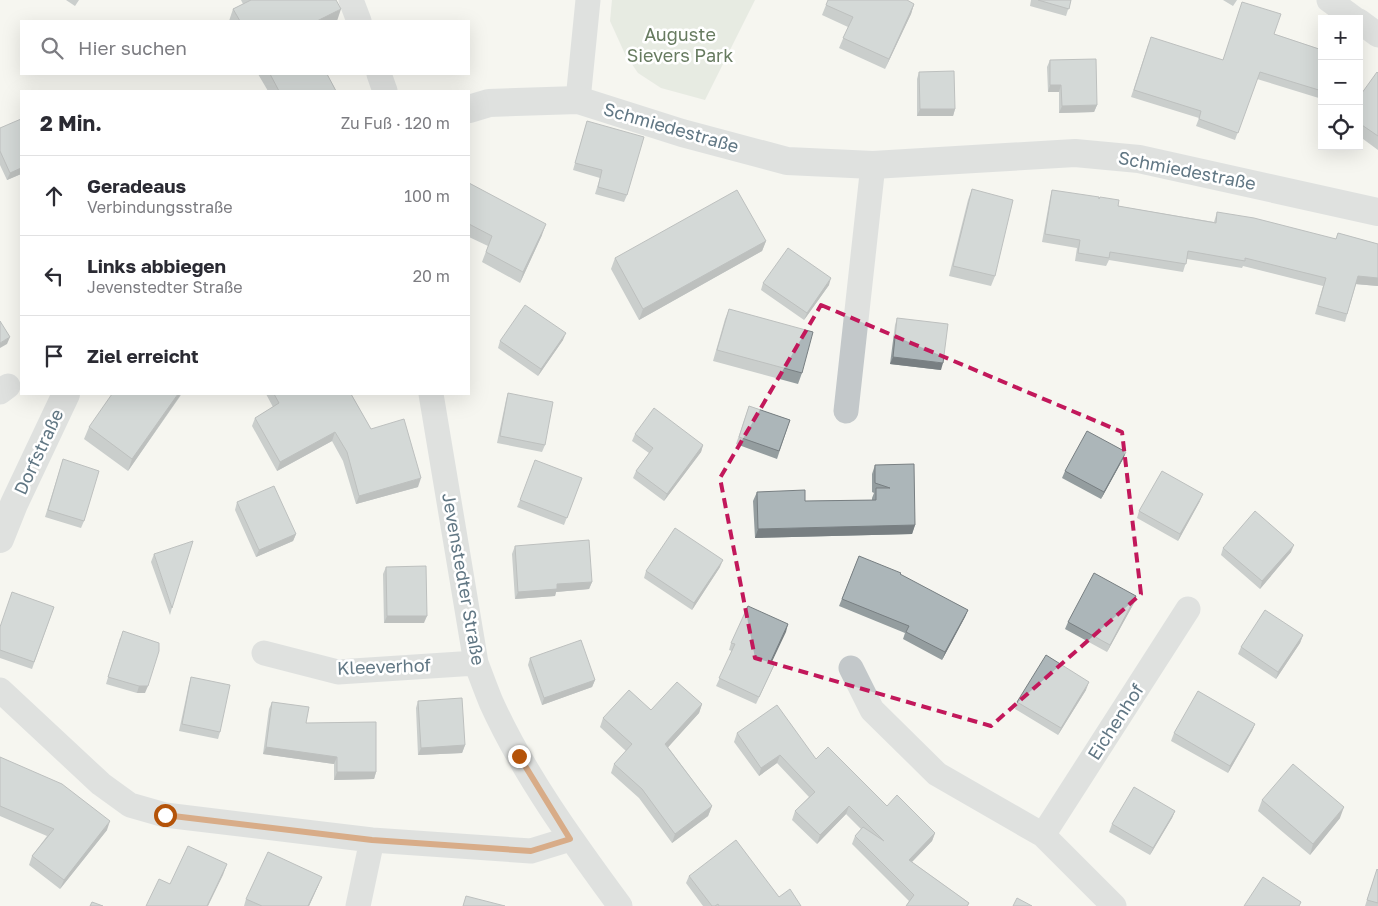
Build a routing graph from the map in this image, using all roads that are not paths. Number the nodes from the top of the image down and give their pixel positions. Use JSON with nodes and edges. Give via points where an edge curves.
{"nodes":[{"id":1,"x":351,"y":0,"type":"edge"},
{"id":2,"x":588,"y":0,"type":"edge"},
{"id":3,"x":1329,"y":0,"type":"edge"},
{"id":4,"x":1350,"y":15,"type":"edge"},
{"id":5,"x":359,"y":20,"type":"edge"},
{"id":6,"x":1363,"y":24,"type":"edge"},
{"id":7,"x":1378,"y":35,"type":"edge"},
{"id":8,"x":379,"y":75,"type":"edge"},
{"id":9,"x":385,"y":90,"type":"edge"},
{"id":10,"x":578,"y":100,"type":"junction"},
{"id":11,"x":470,"y":109,"type":"edge"},
{"id":12,"x":873,"y":165,"type":"junction"},
{"id":13,"x":1378,"y":212,"type":"edge"},
{"id":14,"x":66,"y":395,"type":"edge"},
{"id":15,"x":431,"y":395,"type":"edge"},
{"id":16,"x":846,"y":411,"type":"dead end"},
{"id":17,"x":0,"y":539,"type":"edge"},
{"id":18,"x":1188,"y":609,"type":"dead end"},
{"id":19,"x":264,"y":653,"type":"dead end"},
{"id":20,"x":476,"y":663,"type":"junction"},
{"id":21,"x":851,"y":668,"type":"dead end"},
{"id":22,"x":0,"y":690,"type":"edge"},
{"id":23,"x":1043,"y":835,"type":"junction"},
{"id":24,"x":570,"y":839,"type":"junction"},
{"id":25,"x":372,"y":840,"type":"junction"},
{"id":26,"x":358,"y":906,"type":"edge"},
{"id":27,"x":620,"y":906,"type":"edge"},
{"id":28,"x":1114,"y":906,"type":"edge"}],
"edges":[{"from":1,"to":5,"type":"street"},
{"from":2,"to":10,"type":"street"},
{"from":3,"to":4,"type":"street"},
{"from":6,"to":7,"type":"street"},
{"from":8,"to":9,"type":"street"},
{"from":10,"to":11,"type":"street","name":"Schmiedestraße","via":[[489,103]]},
{"from":10,"to":12,"type":"street","name":"Schmiedestraße","via":[[682,133],[787,161]]},
{"from":12,"to":13,"type":"street","name":"Schmiedestraße","via":[[1075,153],[1121,157]]},
{"from":12,"to":16,"type":"street"},
{"from":14,"to":17,"type":"street","name":"Dorfstraße"},
{"from":15,"to":20,"type":"street","name":"Jevenstedter Straße"},
{"from":18,"to":23,"type":"street","name":"Eichenhof"},
{"from":19,"to":20,"type":"street","name":"Kleeverhof","via":[[338,672]]},
{"from":20,"to":24,"type":"street","name":"Jevenstedter Straße","via":[[519,756]]},
{"from":21,"to":23,"type":"street","via":[[872,710],[937,774]]},
{"from":22,"to":25,"type":"street","via":[[101,784],[130,805],[165,815]]},
{"from":23,"to":28,"type":"street"},
{"from":24,"to":25,"type":"street","via":[[531,851]]},
{"from":24,"to":27,"type":"street","name":"Jevenstedter Straße"},
{"from":25,"to":26,"type":"street"}]}
